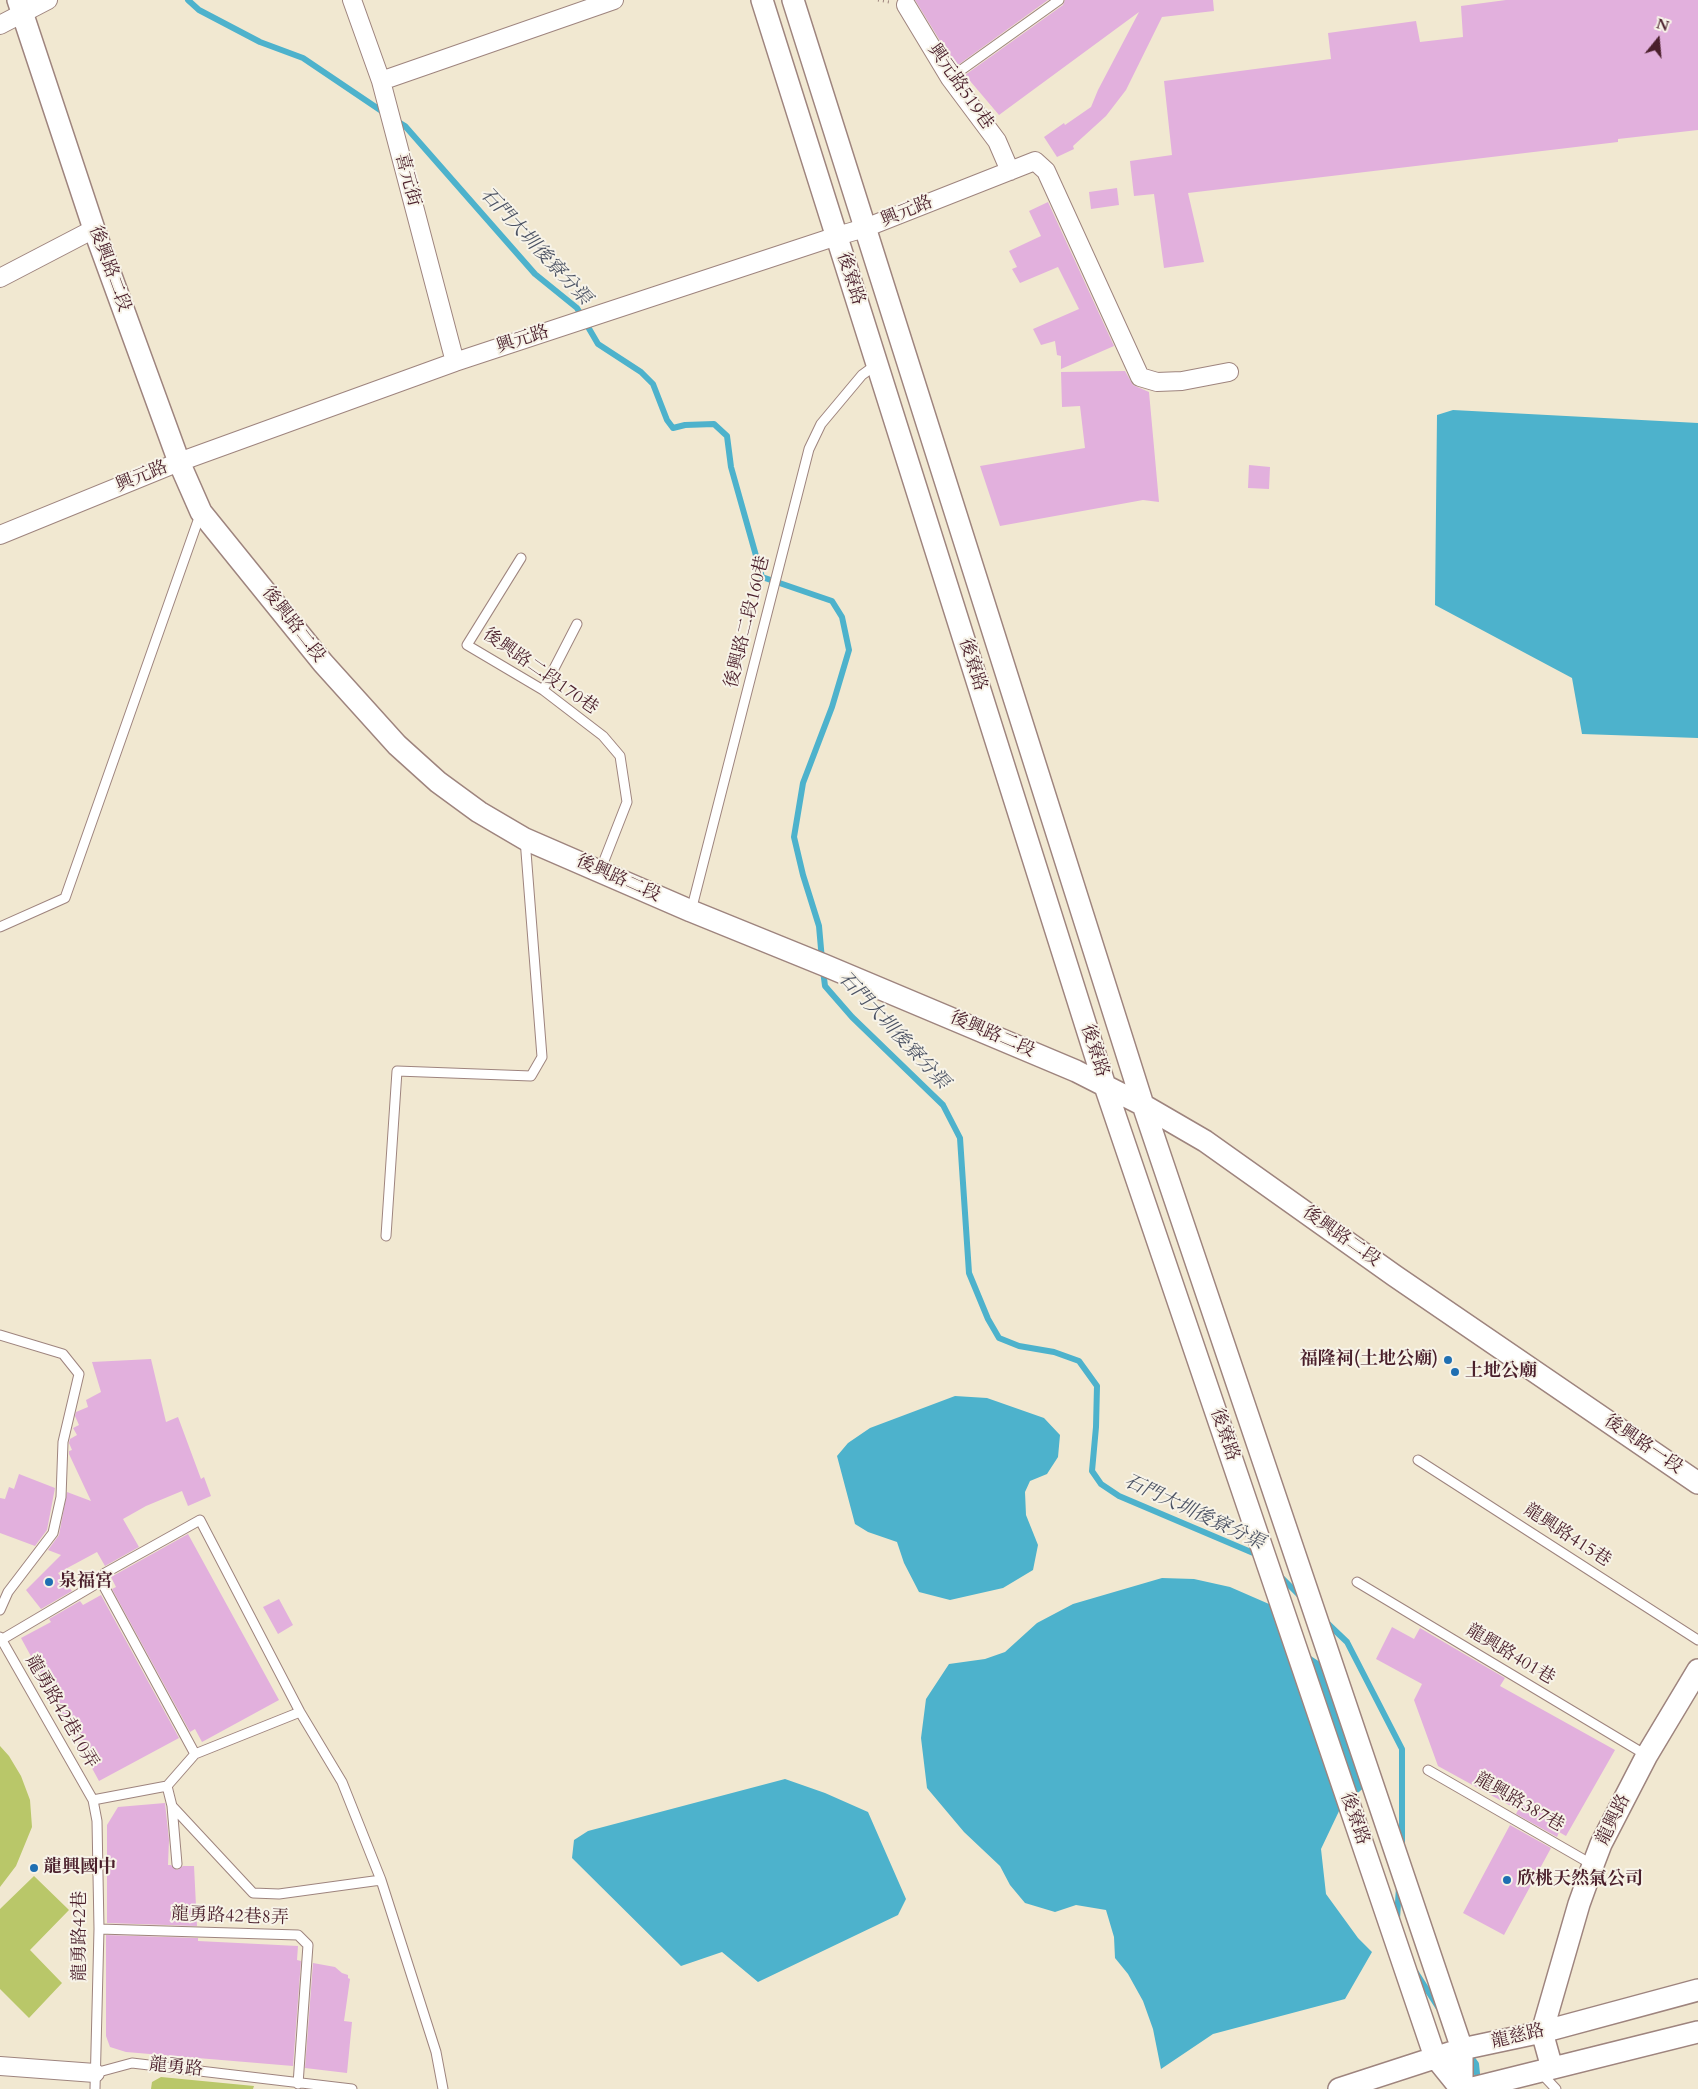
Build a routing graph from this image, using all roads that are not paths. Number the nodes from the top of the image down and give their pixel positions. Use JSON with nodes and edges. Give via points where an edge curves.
{"nodes":[{"id":1,"x":48,"y":0,"type":"edge"},
{"id":2,"x":352,"y":0,"type":"edge"},
{"id":3,"x":614,"y":0,"type":"edge"},
{"id":4,"x":762,"y":0,"type":"edge"},
{"id":5,"x":793,"y":0,"type":"edge"},
{"id":6,"x":1059,"y":0,"type":"edge"},
{"id":7,"x":909,"y":3,"type":"edge"},
{"id":8,"x":20,"y":7,"type":"edge"},
{"id":9,"x":0,"y":25,"type":"edge"},
{"id":10,"x":950,"y":78,"type":"junction"},
{"id":11,"x":381,"y":81,"type":"junction"},
{"id":12,"x":1010,"y":171,"type":"junction"},
{"id":13,"x":865,"y":228,"type":"junction"},
{"id":14,"x":94,"y":229,"type":"junction"},
{"id":15,"x":837,"y":236,"type":"junction"},
{"id":16,"x":0,"y":278,"type":"edge"},
{"id":17,"x":455,"y":362,"type":"junction"},
{"id":18,"x":877,"y":364,"type":"junction"},
{"id":19,"x":1229,"y":372,"type":"dead end"},
{"id":20,"x":179,"y":462,"type":"junction"},
{"id":21,"x":201,"y":512,"type":"junction"},
{"id":22,"x":0,"y":535,"type":"edge"},
{"id":23,"x":521,"y":558,"type":"dead end"},
{"id":24,"x":577,"y":624,"type":"dead end"},
{"id":25,"x":543,"y":690,"type":"junction"},
{"id":26,"x":525,"y":839,"type":"junction"},
{"id":27,"x":600,"y":871,"type":"junction"},
{"id":28,"x":691,"y":911,"type":"junction"},
{"id":29,"x":0,"y":927,"type":"edge"},
{"id":30,"x":1105,"y":1086,"type":"junction"},
{"id":31,"x":1143,"y":1105,"type":"junction"},
{"id":32,"x":386,"y":1236,"type":"dead end"},
{"id":33,"x":0,"y":1335,"type":"edge"},
{"id":34,"x":1587,"y":1407,"type":"joint"},
{"id":35,"x":1418,"y":1460,"type":"dead end"},
{"id":36,"x":1698,"y":1482,"type":"edge"},
{"id":37,"x":101,"y":1581,"type":"junction"},
{"id":38,"x":1357,"y":1582,"type":"dead end"},
{"id":39,"x":0,"y":1610,"type":"edge"},
{"id":40,"x":0,"y":1638,"type":"edge"},
{"id":41,"x":1698,"y":1640,"type":"edge"},
{"id":42,"x":1698,"y":1670,"type":"edge"},
{"id":43,"x":300,"y":1712,"type":"junction"},
{"id":44,"x":195,"y":1754,"type":"junction"},
{"id":45,"x":1647,"y":1756,"type":"junction"},
{"id":46,"x":1428,"y":1770,"type":"dead end"},
{"id":47,"x":167,"y":1786,"type":"junction"},
{"id":48,"x":93,"y":1800,"type":"junction"},
{"id":49,"x":172,"y":1806,"type":"junction"},
{"id":50,"x":177,"y":1864,"type":"dead end"},
{"id":51,"x":1593,"y":1865,"type":"junction"},
{"id":52,"x":381,"y":1880,"type":"junction"},
{"id":53,"x":99,"y":1929,"type":"junction"},
{"id":54,"x":1698,"y":1990,"type":"edge"},
{"id":55,"x":1542,"y":2032,"type":"junction"},
{"id":56,"x":1698,"y":2032,"type":"edge"},
{"id":57,"x":1462,"y":2049,"type":"junction"},
{"id":58,"x":1435,"y":2057,"type":"junction"},
{"id":59,"x":0,"y":2066,"type":"edge"},
{"id":60,"x":1545,"y":2069,"type":"junction"},
{"id":61,"x":95,"y":2081,"type":"edge"},
{"id":62,"x":298,"y":2084,"type":"junction"},
{"id":63,"x":1501,"y":2085,"type":"edge"},
{"id":64,"x":352,"y":2089,"type":"edge"},
{"id":65,"x":443,"y":2089,"type":"edge"},
{"id":66,"x":1339,"y":2089,"type":"edge"},
{"id":67,"x":1461,"y":2089,"type":"edge"},
{"id":68,"x":1469,"y":2089,"type":"edge"},
{"id":69,"x":1556,"y":2089,"type":"edge"}],
"edges":[{"from":1,"to":8,"type":"street"},
{"from":2,"to":11,"type":"street","name":"喜元街"},
{"from":3,"to":11,"type":"street"},
{"from":4,"to":15,"type":"street","name":"後寮路"},
{"from":5,"to":13,"type":"street","name":"後寮路"},
{"from":6,"to":10,"type":"lane"},
{"from":7,"to":10,"type":"street","name":"興元路519巷"},
{"from":8,"to":9,"type":"street"},
{"from":8,"to":14,"type":"street","name":"後興路二段"},
{"from":10,"to":12,"type":"street","name":"興元路519巷","via":[[997,141]]},
{"from":11,"to":17,"type":"street","name":"喜元街"},
{"from":12,"to":13,"type":"street","name":"興元路"},
{"from":12,"to":19,"type":"street","name":"興元路","via":[[1035,161],[1046,171],[1140,377],[1157,382],[1182,381]]},
{"from":13,"to":15,"type":"street","name":"興元路"},
{"from":13,"to":31,"type":"street","name":"後寮路"},
{"from":14,"to":16,"type":"street"},
{"from":14,"to":20,"type":"street","name":"後興路二段"},
{"from":15,"to":17,"type":"street","name":"興元路"},
{"from":15,"to":18,"type":"street","name":"後寮路"},
{"from":17,"to":20,"type":"street","name":"興元路"},
{"from":18,"to":28,"type":"lane","name":"後興路二段160巷","via":[[862,376],[821,424],[809,449]]},
{"from":18,"to":30,"type":"street","name":"後寮路"},
{"from":20,"to":21,"type":"street","name":"後興路二段"},
{"from":20,"to":22,"type":"street","name":"興元路"},
{"from":21,"to":26,"type":"street","name":"後興路二段","via":[[323,663],[397,745],[438,782],[479,812]]},
{"from":21,"to":29,"type":"lane","via":[[65,898]]},
{"from":23,"to":25,"type":"lane","name":"後興路二段170巷","via":[[467,645]]},
{"from":24,"to":25,"type":"lane"},
{"from":25,"to":27,"type":"lane","name":"後興路二段170巷","via":[[603,736],[620,756],[627,802]]},
{"from":26,"to":27,"type":"street","name":"後興路二段"},
{"from":26,"to":32,"type":"lane","via":[[542,1057],[531,1076],[397,1071]]},
{"from":27,"to":28,"type":"street","name":"後興路二段"},
{"from":28,"to":30,"type":"street","name":"後興路二段","via":[[1076,1070]]},
{"from":30,"to":31,"type":"street","name":"後興路二段"},
{"from":30,"to":58,"type":"street","name":"後寮路"},
{"from":31,"to":34,"type":"street","name":"後興路二段","via":[[1205,1141]]},
{"from":31,"to":57,"type":"street","name":"後寮路"},
{"from":33,"to":39,"type":"lane","via":[[63,1354],[79,1374],[63,1442],[61,1496],[53,1534],[8,1592]]},
{"from":34,"to":36,"type":"street","name":"後興路一段"},
{"from":35,"to":41,"type":"lane","name":"龍興路415巷"},
{"from":37,"to":40,"type":"lane"},
{"from":37,"to":43,"type":"lane","via":[[105,1573],[200,1520]]},
{"from":37,"to":44,"type":"lane"},
{"from":38,"to":45,"type":"lane","name":"龍興路401巷"},
{"from":40,"to":48,"type":"lane","name":"龍勇路42巷10弄"},
{"from":42,"to":45,"type":"street","name":"龍興路"},
{"from":43,"to":44,"type":"lane"},
{"from":43,"to":52,"type":"lane","via":[[342,1782]]},
{"from":44,"to":47,"type":"lane"},
{"from":45,"to":51,"type":"street","name":"龍興路"},
{"from":46,"to":51,"type":"lane","name":"龍興路387巷"},
{"from":47,"to":48,"type":"lane"},
{"from":47,"to":49,"type":"lane"},
{"from":48,"to":53,"type":"lane","name":"龍勇路42巷","via":[[98,1821]]},
{"from":49,"to":50,"type":"lane"},
{"from":49,"to":52,"type":"lane","via":[[253,1893],[278,1894]]},
{"from":51,"to":55,"type":"street","name":"龍興路"},
{"from":52,"to":65,"type":"lane","via":[[436,2052]]},
{"from":53,"to":61,"type":"lane","name":"龍勇路42巷"},
{"from":53,"to":62,"type":"lane","name":"龍勇路42巷8弄","via":[[298,1935],[308,1945]]},
{"from":54,"to":55,"type":"street","name":"龍慈路"},
{"from":55,"to":57,"type":"street","name":"龍慈路"},
{"from":55,"to":60,"type":"street"},
{"from":56,"to":60,"type":"street","name":"龍慈路"},
{"from":57,"to":58,"type":"street","name":"龍慈路"},
{"from":57,"to":67,"type":"street","name":"後寮路"},
{"from":58,"to":66,"type":"street","name":"龍慈路"},
{"from":58,"to":67,"type":"street","name":"後寮路"},
{"from":59,"to":61,"type":"street","name":"龍勇路"},
{"from":60,"to":63,"type":"street","name":"龍慈路"},
{"from":60,"to":69,"type":"lane"},
{"from":61,"to":62,"type":"lane","name":"龍勇路","via":[[132,2063]]},
{"from":62,"to":64,"type":"lane","name":"龍勇路"},
{"from":63,"to":68,"type":"street","name":"龍慈路"}]}
